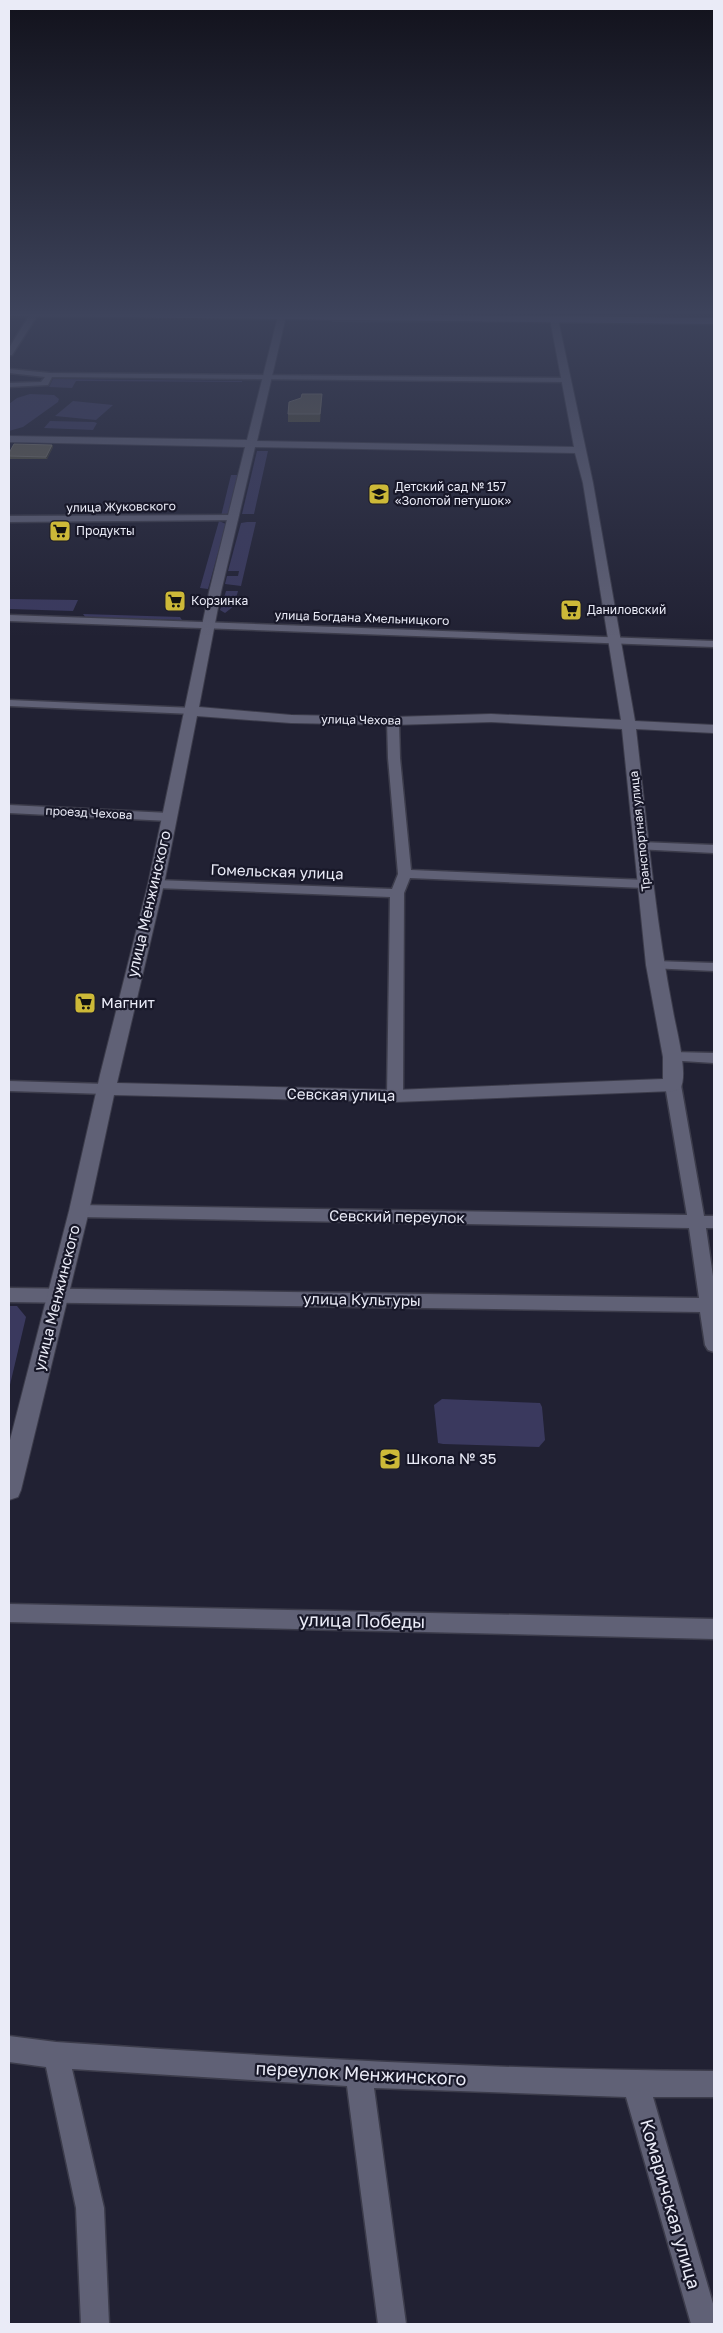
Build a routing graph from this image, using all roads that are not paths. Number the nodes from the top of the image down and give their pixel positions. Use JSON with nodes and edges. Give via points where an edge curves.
{"nodes":[{"id":1,"x":258,"y":419,"type":"edge"},
{"id":2,"x":574,"y":419,"type":"edge"},
{"id":3,"x":9,"y":439,"type":"edge"},
{"id":4,"x":252,"y":444,"type":"junction"},
{"id":5,"x":580,"y":450,"type":"junction"},
{"id":6,"x":234,"y":518,"type":"junction"},
{"id":7,"x":9,"y":519,"type":"edge"},
{"id":8,"x":9,"y":618,"type":"edge"},
{"id":9,"x":209,"y":624,"type":"junction"},
{"id":10,"x":614,"y":641,"type":"junction"},
{"id":11,"x":714,"y":644,"type":"edge"},
{"id":12,"x":9,"y":703,"type":"edge"},
{"id":13,"x":193,"y":711,"type":"junction"},
{"id":14,"x":393,"y":721,"type":"junction"},
{"id":15,"x":629,"y":726,"type":"junction"},
{"id":16,"x":714,"y":729,"type":"edge"},
{"id":17,"x":9,"y":809,"type":"edge"},
{"id":18,"x":169,"y":817,"type":"junction"},
{"id":19,"x":641,"y":846,"type":"junction"},
{"id":20,"x":714,"y":849,"type":"edge"},
{"id":21,"x":405,"y":874,"type":"junction"},
{"id":22,"x":156,"y":884,"type":"junction"},
{"id":23,"x":645,"y":884,"type":"junction"},
{"id":24,"x":397,"y":893,"type":"junction"},
{"id":25,"x":655,"y":965,"type":"junction"},
{"id":26,"x":714,"y":968,"type":"edge"},
{"id":27,"x":672,"y":1057,"type":"junction"},
{"id":28,"x":714,"y":1058,"type":"edge"},
{"id":29,"x":9,"y":1086,"type":"edge"},
{"id":30,"x":673,"y":1086,"type":"junction"},
{"id":31,"x":106,"y":1089,"type":"junction"},
{"id":32,"x":395,"y":1096,"type":"junction"},
{"id":33,"x":79,"y":1211,"type":"junction"},
{"id":34,"x":697,"y":1222,"type":"junction"},
{"id":35,"x":714,"y":1222,"type":"edge"},
{"id":36,"x":9,"y":1295,"type":"edge"},
{"id":37,"x":58,"y":1296,"type":"junction"},
{"id":38,"x":711,"y":1305,"type":"edge"},
{"id":39,"x":714,"y":1345,"type":"edge"},
{"id":40,"x":9,"y":1490,"type":"edge"},
{"id":41,"x":9,"y":1613,"type":"edge"},
{"id":42,"x":714,"y":1629,"type":"edge"},
{"id":43,"x":9,"y":2049,"type":"edge"},
{"id":44,"x":56,"y":2055,"type":"junction"},
{"id":45,"x":359,"y":2076,"type":"junction"},
{"id":46,"x":714,"y":2084,"type":"edge"},
{"id":47,"x":636,"y":2085,"type":"junction"},
{"id":48,"x":95,"y":2324,"type":"edge"},
{"id":49,"x":392,"y":2324,"type":"edge"},
{"id":50,"x":705,"y":2324,"type":"edge"}],
"edges":[{"from":1,"to":4,"type":"street","name":"улица Менжинского"},
{"from":2,"to":5,"type":"street","name":"Транспортная улица"},
{"from":3,"to":4,"type":"street"},
{"from":4,"to":5,"type":"street"},
{"from":4,"to":6,"type":"street","name":"улица Менжинского"},
{"from":5,"to":10,"type":"street","name":"Транспортная улица","via":[[592,500]]},
{"from":6,"to":7,"type":"street","name":"улица Жуковского"},
{"from":6,"to":9,"type":"street","name":"улица Менжинского"},
{"from":8,"to":9,"type":"street","name":"улица Богдана Хмельницкого"},
{"from":9,"to":10,"type":"street","name":"улица Богдана Хмельницкого"},
{"from":9,"to":13,"type":"street","name":"улица Менжинского"},
{"from":10,"to":11,"type":"street","name":"улица Богдана Хмельницкого"},
{"from":10,"to":15,"type":"street","name":"Транспортная улица"},
{"from":12,"to":13,"type":"street","name":"улица Чехова"},
{"from":13,"to":14,"type":"street","name":"улица Чехова","via":[[291,719]]},
{"from":13,"to":18,"type":"street","name":"улица Менжинского"},
{"from":14,"to":15,"type":"street","name":"улица Чехова","via":[[491,718]]},
{"from":14,"to":21,"type":"street"},
{"from":15,"to":16,"type":"street","name":"улица Чехова"},
{"from":15,"to":19,"type":"street","name":"Транспортная улица"},
{"from":17,"to":18,"type":"street","name":"проезд Чехова"},
{"from":18,"to":22,"type":"street","name":"улица Менжинского"},
{"from":19,"to":20,"type":"street"},
{"from":19,"to":23,"type":"street","name":"Транспортная улица"},
{"from":21,"to":23,"type":"street"},
{"from":21,"to":24,"type":"street"},
{"from":22,"to":24,"type":"street","name":"Гомельская улица"},
{"from":22,"to":31,"type":"street","name":"улица Менжинского"},
{"from":23,"to":25,"type":"street","name":"Транспортная улица"},
{"from":24,"to":32,"type":"street"},
{"from":25,"to":26,"type":"street"},
{"from":25,"to":27,"type":"street","name":"Транспортная улица"},
{"from":27,"to":28,"type":"street"},
{"from":27,"to":30,"type":"street","name":"Транспортная улица"},
{"from":29,"to":31,"type":"street","name":"Севская улица"},
{"from":30,"to":32,"type":"street","name":"Севская улица"},
{"from":30,"to":34,"type":"street","name":"Транспортная улица"},
{"from":31,"to":32,"type":"street","name":"Севская улица"},
{"from":31,"to":33,"type":"street","name":"улица Менжинского"},
{"from":33,"to":34,"type":"street","name":"Севский переулок"},
{"from":33,"to":37,"type":"street","name":"улица Менжинского"},
{"from":34,"to":35,"type":"street","name":"Севский переулок"},
{"from":34,"to":38,"type":"street","name":"Транспортная улица"},
{"from":36,"to":37,"type":"street","name":"улица Культуры"},
{"from":37,"to":38,"type":"street","name":"улица Культуры"},
{"from":37,"to":40,"type":"street","name":"улица Менжинского"},
{"from":38,"to":39,"type":"street","name":"Транспортная улица"},
{"from":41,"to":42,"type":"street","name":"улица Победы"},
{"from":43,"to":44,"type":"street","name":"переулок Менжинского"},
{"from":44,"to":45,"type":"street","name":"переулок Менжинского"},
{"from":44,"to":48,"type":"street","via":[[90,2208]]},
{"from":45,"to":47,"type":"street","name":"переулок Менжинского"},
{"from":45,"to":49,"type":"street"},
{"from":46,"to":47,"type":"street","name":"переулок Менжинского"},
{"from":47,"to":50,"type":"street","name":"Комаричская улица"}]}
